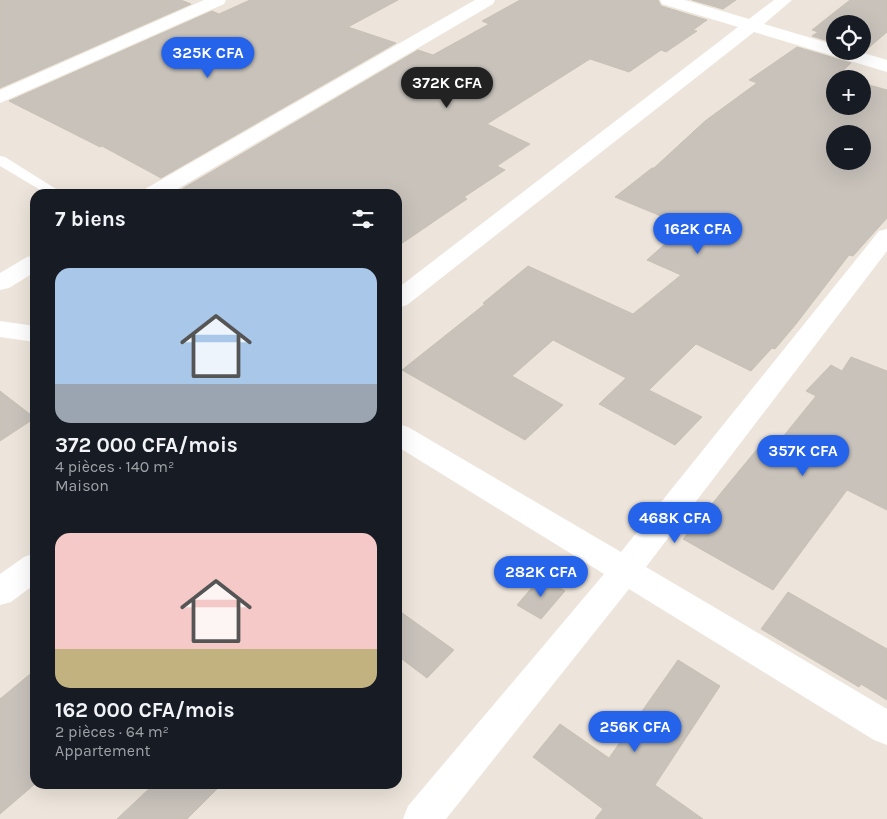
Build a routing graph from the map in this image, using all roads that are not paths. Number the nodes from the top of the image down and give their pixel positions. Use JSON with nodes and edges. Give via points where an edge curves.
{"nodes":[{"id":1,"x":218,"y":0,"type":"edge"},
{"id":2,"x":487,"y":0,"type":"edge"},
{"id":3,"x":668,"y":0,"type":"edge"},
{"id":4,"x":784,"y":0,"type":"edge"},
{"id":5,"x":751,"y":26,"type":"junction"},
{"id":6,"x":826,"y":48,"type":"edge"},
{"id":7,"x":867,"y":60,"type":"edge"},
{"id":8,"x":887,"y":66,"type":"edge"},
{"id":9,"x":0,"y":97,"type":"edge"},
{"id":10,"x":0,"y":160,"type":"edge"},
{"id":11,"x":49,"y":189,"type":"edge"},
{"id":12,"x":162,"y":189,"type":"edge"},
{"id":13,"x":887,"y":236,"type":"edge"},
{"id":14,"x":30,"y":265,"type":"edge"},
{"id":15,"x":0,"y":282,"type":"edge"},
{"id":16,"x":402,"y":297,"type":"edge"},
{"id":17,"x":0,"y":329,"type":"edge"},
{"id":18,"x":30,"y":333,"type":"edge"},
{"id":19,"x":402,"y":436,"type":"edge"},
{"id":20,"x":30,"y":570,"type":"edge"},
{"id":21,"x":624,"y":572,"type":"junction"},
{"id":22,"x":0,"y":592,"type":"edge"},
{"id":23,"x":887,"y":728,"type":"edge"},
{"id":24,"x":422,"y":819,"type":"edge"}],
"edges":[{"from":1,"to":9,"type":"street"},
{"from":2,"to":12,"type":"street"},
{"from":3,"to":5,"type":"street"},
{"from":4,"to":5,"type":"street"},
{"from":5,"to":6,"type":"street"},
{"from":5,"to":16,"type":"street"},
{"from":7,"to":8,"type":"street"},
{"from":10,"to":11,"type":"lane"},
{"from":13,"to":21,"type":"street"},
{"from":14,"to":15,"type":"street"},
{"from":17,"to":18,"type":"street"},
{"from":19,"to":21,"type":"street"},
{"from":20,"to":22,"type":"street"},
{"from":21,"to":23,"type":"street"},
{"from":21,"to":24,"type":"street"}]}
